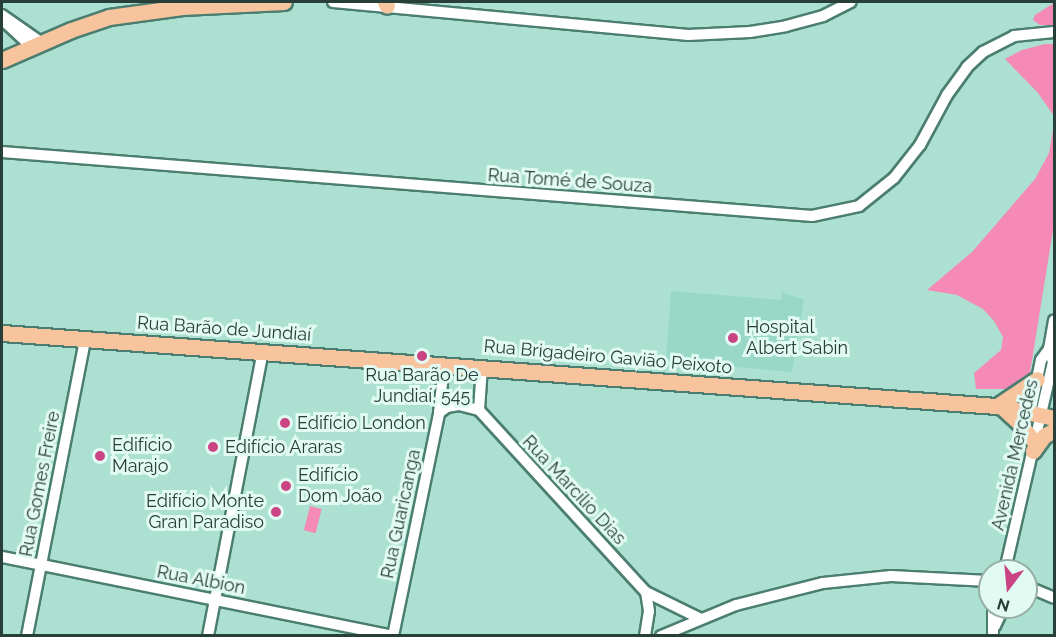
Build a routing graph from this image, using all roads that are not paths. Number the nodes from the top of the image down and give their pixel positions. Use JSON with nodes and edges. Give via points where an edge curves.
{"nodes":[{"id":1,"x":284,"y":2,"type":"edge"},
{"id":2,"x":333,"y":2,"type":"edge"},
{"id":3,"x":851,"y":2,"type":"edge"},
{"id":4,"x":228,"y":3,"type":"edge"},
{"id":5,"x":385,"y":3,"type":"edge"},
{"id":6,"x":3,"y":16,"type":"edge"},
{"id":7,"x":1054,"y":32,"type":"edge"},
{"id":8,"x":37,"y":45,"type":"junction"},
{"id":9,"x":2,"y":60,"type":"edge"},
{"id":10,"x":2,"y":152,"type":"edge"},
{"id":11,"x":1054,"y":320,"type":"edge"},
{"id":12,"x":2,"y":333,"type":"edge"},
{"id":13,"x":85,"y":339,"type":"junction"},
{"id":14,"x":1049,"y":349,"type":"junction"},
{"id":15,"x":263,"y":351,"type":"junction"},
{"id":16,"x":444,"y":364,"type":"junction"},
{"id":17,"x":482,"y":366,"type":"junction"},
{"id":18,"x":1037,"y":379,"type":"junction"},
{"id":19,"x":1000,"y":407,"type":"junction"},
{"id":20,"x":478,"y":410,"type":"junction"},
{"id":21,"x":439,"y":413,"type":"junction"},
{"id":22,"x":1042,"y":416,"type":"edge"},
{"id":23,"x":1054,"y":430,"type":"edge"},
{"id":24,"x":1034,"y":447,"type":"junction"},
{"id":25,"x":2,"y":556,"type":"edge"},
{"id":26,"x":1007,"y":559,"type":"edge"},
{"id":27,"x":40,"y":564,"type":"junction"},
{"id":28,"x":978,"y":582,"type":"edge"},
{"id":29,"x":646,"y":592,"type":"junction"},
{"id":30,"x":1038,"y":592,"type":"edge"},
{"id":31,"x":1038,"y":593,"type":"edge"},
{"id":32,"x":1041,"y":593,"type":"junction"},
{"id":33,"x":1054,"y":598,"type":"edge"},
{"id":34,"x":215,"y":600,"type":"junction"},
{"id":35,"x":699,"y":618,"type":"junction"},
{"id":36,"x":27,"y":636,"type":"edge"},
{"id":37,"x":208,"y":636,"type":"edge"},
{"id":38,"x":393,"y":636,"type":"edge"},
{"id":39,"x":645,"y":636,"type":"edge"},
{"id":40,"x":661,"y":636,"type":"edge"}],
"edges":[{"from":1,"to":4,"type":"main road"},
{"from":2,"to":5,"type":"street"},
{"from":3,"to":5,"type":"street","via":[[823,16],[786,26],[688,35]]},
{"from":4,"to":8,"type":"main road","via":[[110,18]]},
{"from":6,"to":8,"type":"street","via":[[5,22]]},
{"from":7,"to":10,"type":"street","name":"Rua Tomé de Souza","via":[[1014,36],[983,52],[953,87],[920,145],[894,178],[859,206],[812,216]]},
{"from":8,"to":9,"type":"main road"},
{"from":11,"to":14,"type":"street","name":"Avenida Mercedes"},
{"from":12,"to":13,"type":"main road","name":"Rua Barão de Jundiaí"},
{"from":13,"to":15,"type":"main road","name":"Rua Barão de Jundiaí"},
{"from":13,"to":27,"type":"street","name":"Rua Gomes Freire"},
{"from":14,"to":18,"type":"street","name":"Avenida Mercedes","via":[[1041,360]]},
{"from":14,"to":22,"type":"street","name":"Avenida Mercedes","via":[[1053,362]]},
{"from":15,"to":16,"type":"main road","name":"Rua Barão de Jundiaí"},
{"from":15,"to":34,"type":"street"},
{"from":16,"to":17,"type":"main road","name":"Rua Brigadeiro Gavião Peixoto"},
{"from":16,"to":21,"type":"street","name":"Rua Guaricanga"},
{"from":17,"to":19,"type":"main road","name":"Rua Brigadeiro Gavião Peixoto"},
{"from":17,"to":20,"type":"street"},
{"from":18,"to":19,"type":"main road"},
{"from":18,"to":22,"type":"street","name":"Avenida Mercedes"},
{"from":19,"to":22,"type":"main road","name":"Rua Brigadeiro Gavião Peixoto"},
{"from":19,"to":24,"type":"main road","via":[[1021,425]]},
{"from":20,"to":21,"type":"street","via":[[459,405]]},
{"from":20,"to":29,"type":"street","name":"Rua Marcílio Dias"},
{"from":21,"to":38,"type":"street","name":"Rua Guaricanga"},
{"from":22,"to":24,"type":"street","name":"Avenida Mercedes"},
{"from":23,"to":24,"type":"main road"},
{"from":24,"to":26,"type":"street","name":"Avenida Mercedes"},
{"from":25,"to":27,"type":"street","name":"Rua Albion"},
{"from":27,"to":34,"type":"street","name":"Rua Albion"},
{"from":27,"to":36,"type":"street","name":"Rua Gomes Freire"},
{"from":28,"to":35,"type":"street","via":[[891,576],[824,583]]},
{"from":29,"to":35,"type":"street","name":"Rua Marcílio Dias"},
{"from":29,"to":39,"type":"street","via":[[649,611]]},
{"from":30,"to":32,"type":"street"},
{"from":31,"to":32,"type":"street"},
{"from":32,"to":33,"type":"street"},
{"from":34,"to":37,"type":"street"},
{"from":34,"to":38,"type":"street","name":"Rua Albion"},
{"from":35,"to":40,"type":"street"}]}
